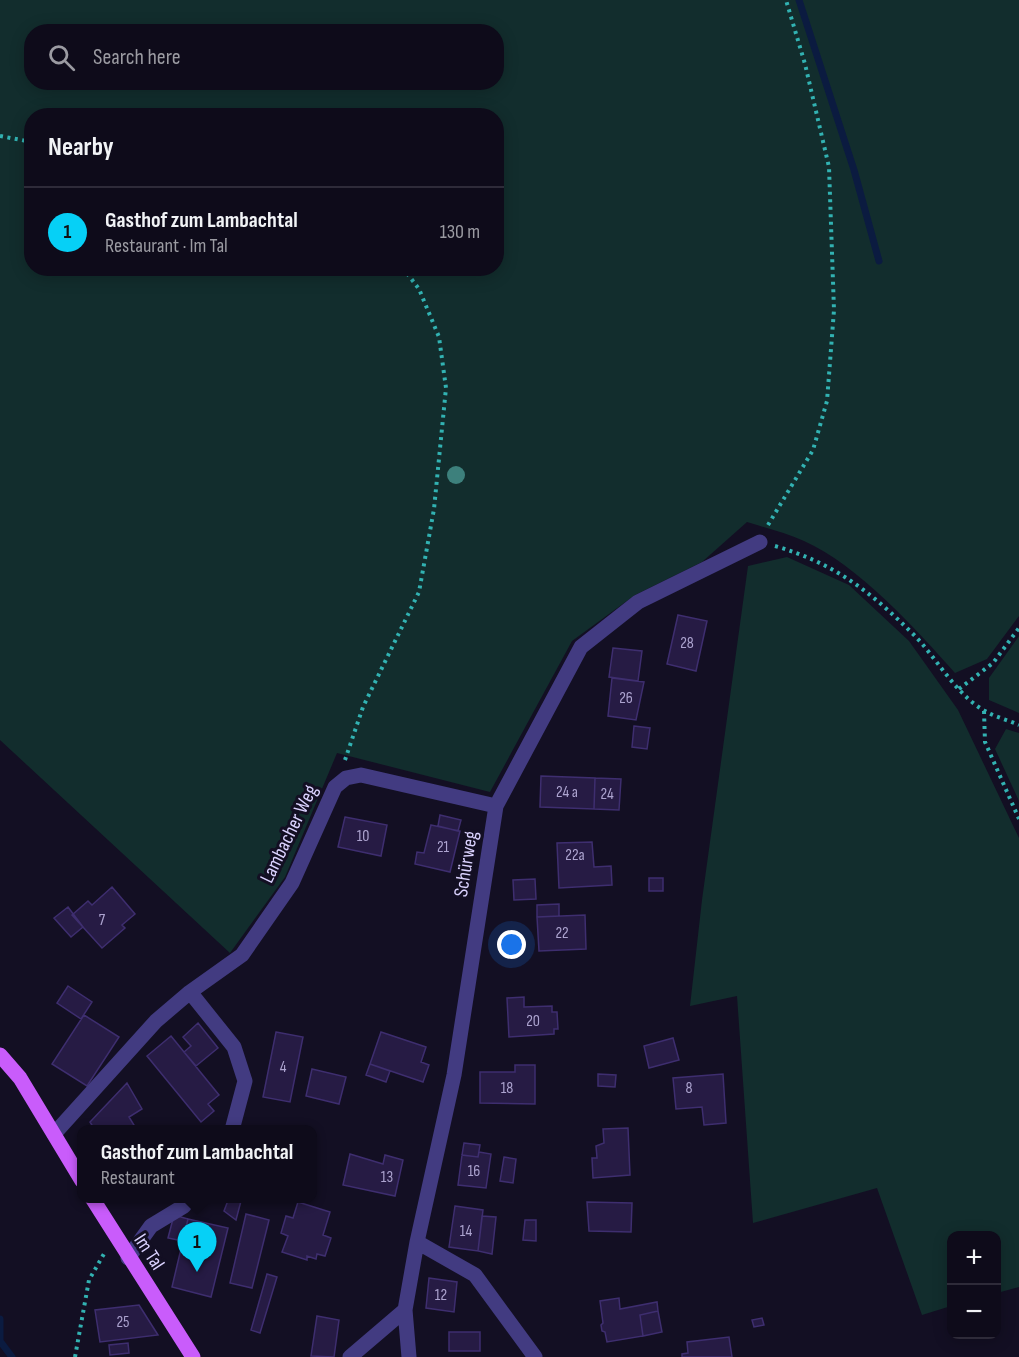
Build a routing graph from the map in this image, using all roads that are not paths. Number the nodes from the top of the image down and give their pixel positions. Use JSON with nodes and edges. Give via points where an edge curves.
{"nodes":[{"id":1,"x":760,"y":542,"type":"road end"},
{"id":2,"x":496,"y":806,"type":"junction"},
{"id":3,"x":190,"y":992,"type":"junction"},
{"id":4,"x":0,"y":1055,"type":"edge"},
{"id":5,"x":233,"y":1125,"type":"edge"},
{"id":6,"x":54,"y":1134,"type":"junction"},
{"id":7,"x":77,"y":1174,"type":"edge"},
{"id":8,"x":95,"y":1203,"type":"edge"},
{"id":9,"x":186,"y":1203,"type":"edge"},
{"id":10,"x":417,"y":1242,"type":"junction"},
{"id":11,"x":128,"y":1258,"type":"junction"},
{"id":12,"x":405,"y":1310,"type":"junction"},
{"id":13,"x":192,"y":1357,"type":"edge"},
{"id":14,"x":350,"y":1357,"type":"edge"},
{"id":15,"x":409,"y":1357,"type":"edge"},
{"id":16,"x":535,"y":1357,"type":"edge"}],
"edges":[{"from":1,"to":2,"type":"street","name":"Schürweg","via":[[638,602],[581,646]]},
{"from":2,"to":3,"type":"street","name":"Lambacher Weg","via":[[361,775],[346,778],[335,787],[292,884],[242,955]]},
{"from":2,"to":10,"type":"street","name":"Schürweg","via":[[454,1075]]},
{"from":3,"to":5,"type":"street","via":[[234,1047],[245,1081]]},
{"from":3,"to":6,"type":"street","name":"Lambacher Weg","via":[[156,1021]]},
{"from":4,"to":6,"type":"main road","via":[[20,1078]]},
{"from":6,"to":7,"type":"main road"},
{"from":8,"to":11,"type":"main road","name":"Im Tal"},
{"from":9,"to":11,"type":"street","via":[[151,1226]]},
{"from":10,"to":12,"type":"street","name":"Schürweg"},
{"from":10,"to":16,"type":"street","via":[[475,1275]]},
{"from":11,"to":13,"type":"main road","name":"Im Tal"},
{"from":12,"to":14,"type":"street"},
{"from":12,"to":15,"type":"street","name":"Schürweg"}]}
